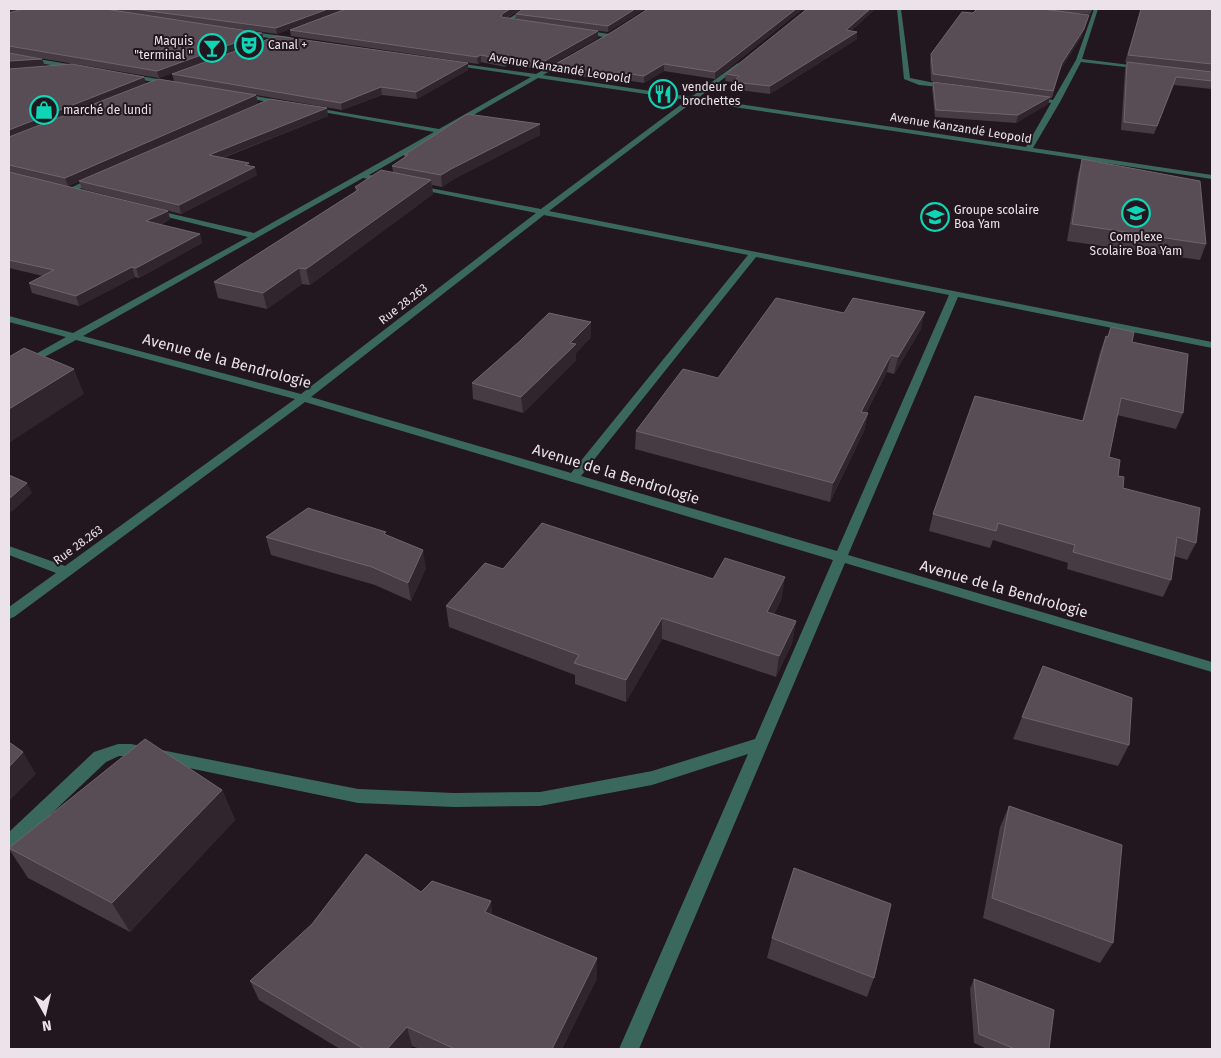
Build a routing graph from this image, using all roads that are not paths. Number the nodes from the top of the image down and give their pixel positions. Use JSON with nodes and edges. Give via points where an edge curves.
{"nodes":[{"id":1,"x":527,"y":9,"type":"edge"},
{"id":2,"x":899,"y":9,"type":"edge"},
{"id":3,"x":1096,"y":9,"type":"edge"},
{"id":4,"x":1083,"y":17,"type":"edge"},
{"id":5,"x":1092,"y":18,"type":"junction"},
{"id":6,"x":524,"y":25,"type":"edge"},
{"id":7,"x":617,"y":30,"type":"edge"},
{"id":8,"x":294,"y":31,"type":"edge"},
{"id":9,"x":571,"y":31,"type":"edge"},
{"id":10,"x":238,"y":32,"type":"edge"},
{"id":11,"x":609,"y":36,"type":"junction"},
{"id":12,"x":277,"y":38,"type":"junction"},
{"id":13,"x":296,"y":40,"type":"edge"},
{"id":14,"x":259,"y":44,"type":"edge"},
{"id":15,"x":593,"y":44,"type":"edge"},
{"id":16,"x":576,"y":53,"type":"edge"},
{"id":17,"x":9,"y":56,"type":"edge"},
{"id":18,"x":748,"y":57,"type":"edge"},
{"id":19,"x":1079,"y":60,"type":"junction"},
{"id":20,"x":440,"y":61,"type":"edge"},
{"id":21,"x":1146,"y":68,"type":"edge"},
{"id":22,"x":88,"y":69,"type":"edge"},
{"id":23,"x":124,"y":75,"type":"edge"},
{"id":24,"x":536,"y":75,"type":"junction"},
{"id":25,"x":169,"y":78,"type":"edge"},
{"id":26,"x":160,"y":82,"type":"junction"},
{"id":27,"x":179,"y":85,"type":"edge"},
{"id":28,"x":956,"y":88,"type":"edge"},
{"id":29,"x":143,"y":89,"type":"edge"},
{"id":30,"x":235,"y":94,"type":"edge"},
{"id":31,"x":1020,"y":97,"type":"edge"},
{"id":32,"x":694,"y":100,"type":"junction"},
{"id":33,"x":272,"y":101,"type":"junction"},
{"id":34,"x":1057,"y":102,"type":"junction"},
{"id":35,"x":291,"y":104,"type":"edge"},
{"id":36,"x":300,"y":106,"type":"edge"},
{"id":37,"x":255,"y":108,"type":"edge"},
{"id":38,"x":440,"y":131,"type":"junction"},
{"id":39,"x":1028,"y":150,"type":"junction"},
{"id":40,"x":106,"y":174,"type":"edge"},
{"id":41,"x":360,"y":175,"type":"junction"},
{"id":42,"x":1212,"y":177,"type":"edge"},
{"id":43,"x":399,"y":183,"type":"edge"},
{"id":44,"x":408,"y":185,"type":"edge"},
{"id":45,"x":62,"y":188,"type":"edge"},
{"id":46,"x":70,"y":190,"type":"junction"},
{"id":47,"x":89,"y":195,"type":"edge"},
{"id":48,"x":144,"y":208,"type":"edge"},
{"id":49,"x":542,"y":212,"type":"junction"},
{"id":50,"x":255,"y":236,"type":"junction"},
{"id":51,"x":753,"y":255,"type":"junction"},
{"id":52,"x":954,"y":294,"type":"junction"},
{"id":53,"x":9,"y":319,"type":"edge"},
{"id":54,"x":73,"y":337,"type":"junction"},
{"id":55,"x":1212,"y":345,"type":"edge"},
{"id":56,"x":9,"y":373,"type":"edge"},
{"id":57,"x":303,"y":398,"type":"junction"},
{"id":58,"x":573,"y":478,"type":"junction"},
{"id":59,"x":9,"y":550,"type":"edge"},
{"id":60,"x":841,"y":558,"type":"junction"},
{"id":61,"x":64,"y":571,"type":"junction"},
{"id":62,"x":9,"y":614,"type":"edge"},
{"id":63,"x":1212,"y":667,"type":"edge"},
{"id":64,"x":760,"y":744,"type":"junction"},
{"id":65,"x":9,"y":843,"type":"edge"},
{"id":66,"x":629,"y":1049,"type":"edge"}],
"edges":[{"from":1,"to":6,"type":"street","via":[[506,22]]},
{"from":2,"to":28,"type":"street","via":[[907,79]]},
{"from":3,"to":5,"type":"street"},
{"from":4,"to":5,"type":"street"},
{"from":5,"to":19,"type":"street"},
{"from":7,"to":11,"type":"street"},
{"from":8,"to":12,"type":"street"},
{"from":9,"to":11,"type":"street"},
{"from":10,"to":12,"type":"street"},
{"from":11,"to":15,"type":"street"},
{"from":12,"to":13,"type":"street"},
{"from":12,"to":14,"type":"street"},
{"from":16,"to":24,"type":"street"},
{"from":17,"to":22,"type":"street"},
{"from":18,"to":32,"type":"street","name":"Rue 28.263"},
{"from":19,"to":21,"type":"street"},
{"from":19,"to":34,"type":"street"},
{"from":20,"to":24,"type":"street","name":"Avenue Kanzandé Leopold"},
{"from":23,"to":26,"type":"street"},
{"from":24,"to":32,"type":"street","name":"Avenue Kanzandé Leopold"},
{"from":24,"to":38,"type":"street"},
{"from":25,"to":26,"type":"street"},
{"from":26,"to":27,"type":"street"},
{"from":26,"to":29,"type":"street"},
{"from":30,"to":33,"type":"street"},
{"from":31,"to":34,"type":"street"},
{"from":32,"to":39,"type":"street","name":"Avenue Kanzandé Leopold"},
{"from":32,"to":49,"type":"street","name":"Rue 28.263"},
{"from":33,"to":35,"type":"street"},
{"from":33,"to":37,"type":"street"},
{"from":34,"to":39,"type":"street"},
{"from":36,"to":38,"type":"street"},
{"from":38,"to":41,"type":"street"},
{"from":39,"to":42,"type":"street","name":"Avenue Kanzandé Leopold"},
{"from":40,"to":46,"type":"street"},
{"from":41,"to":43,"type":"street"},
{"from":41,"to":50,"type":"street"},
{"from":44,"to":49,"type":"street"},
{"from":45,"to":46,"type":"street"},
{"from":46,"to":47,"type":"street"},
{"from":48,"to":50,"type":"street"},
{"from":49,"to":51,"type":"street"},
{"from":49,"to":57,"type":"street","name":"Rue 28.263"},
{"from":50,"to":54,"type":"street"},
{"from":51,"to":52,"type":"street"},
{"from":51,"to":58,"type":"street"},
{"from":52,"to":55,"type":"street"},
{"from":52,"to":60,"type":"street"},
{"from":53,"to":54,"type":"street","name":"Avenue de la Bendrologie"},
{"from":54,"to":56,"type":"street"},
{"from":54,"to":57,"type":"street","name":"Avenue de la Bendrologie"},
{"from":57,"to":58,"type":"street","name":"Avenue de la Bendrologie"},
{"from":57,"to":61,"type":"street","name":"Rue 28.263"},
{"from":58,"to":60,"type":"street","name":"Avenue de la Bendrologie"},
{"from":59,"to":61,"type":"street"},
{"from":60,"to":63,"type":"street","name":"Avenue de la Bendrologie"},
{"from":60,"to":64,"type":"street"},
{"from":61,"to":62,"type":"street","name":"Rue 28.263"},
{"from":64,"to":65,"type":"street","via":[[652,778],[531,799],[454,800],[358,796],[118,750],[100,757]]},
{"from":64,"to":66,"type":"street"}]}
